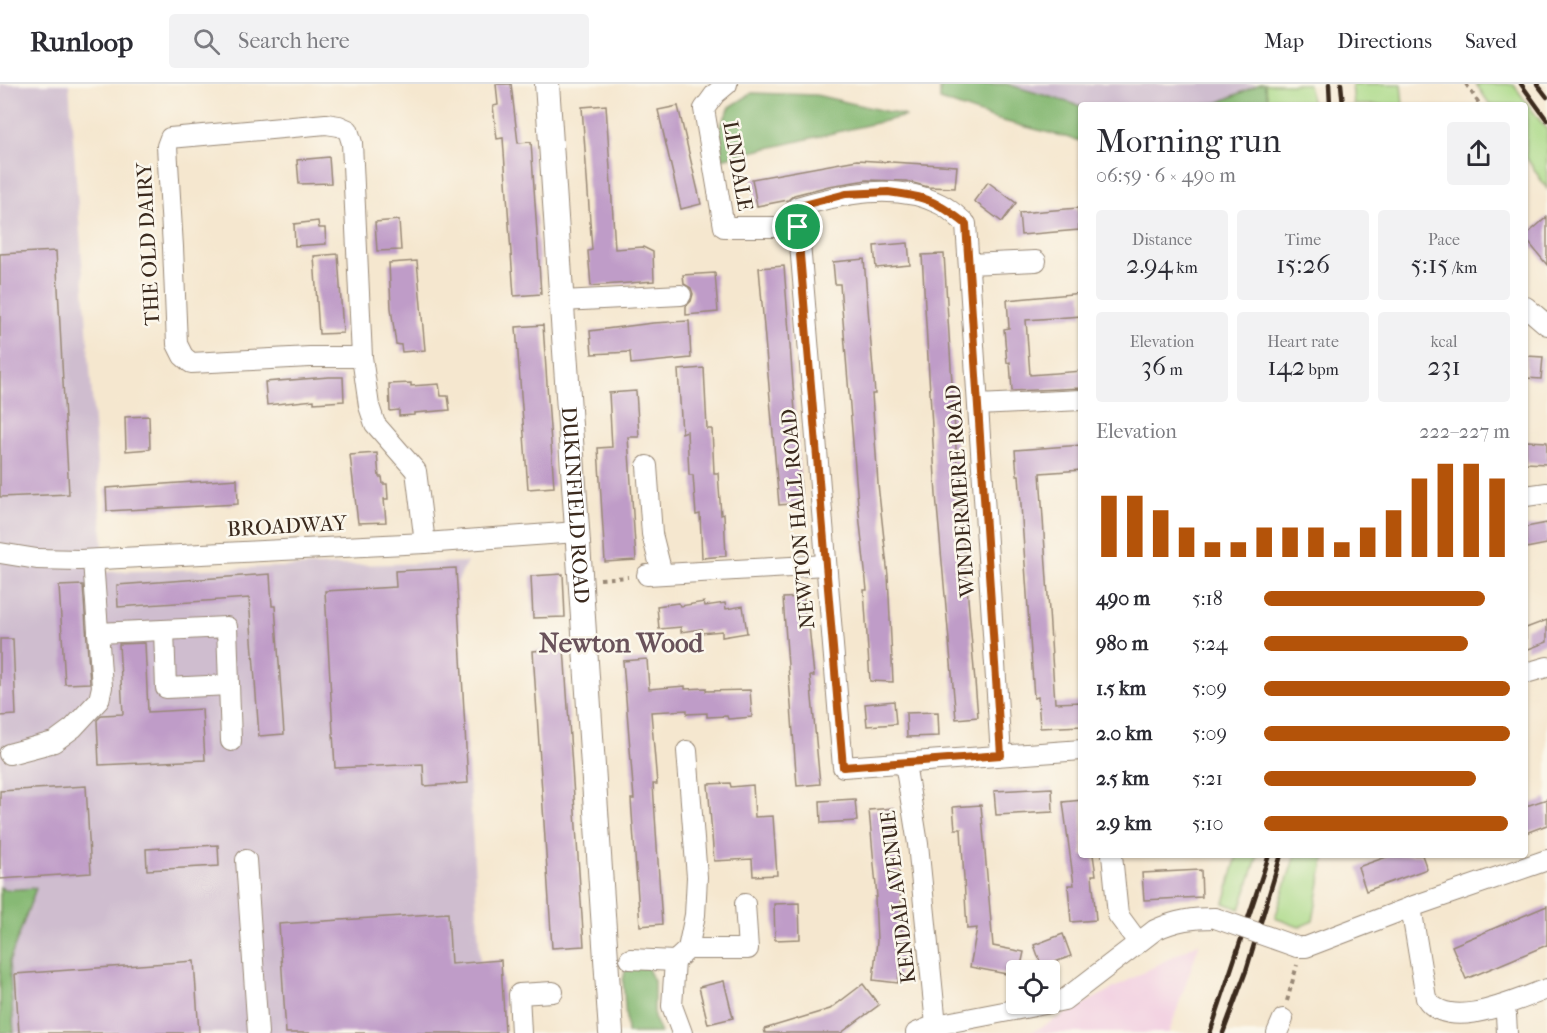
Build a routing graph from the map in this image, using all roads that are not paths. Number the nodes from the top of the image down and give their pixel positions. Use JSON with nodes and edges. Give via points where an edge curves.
{"nodes":[{"id":1,"x":547,"y":84,"type":"edge"},
{"id":2,"x":727,"y":84,"type":"edge"},
{"id":3,"x":966,"y":224,"type":"joint"},
{"id":4,"x":798,"y":227,"type":"junction"},
{"id":5,"x":1036,"y":261,"type":"dead end"},
{"id":6,"x":969,"y":264,"type":"junction"},
{"id":7,"x":681,"y":295,"type":"dead end"},
{"id":8,"x":562,"y":301,"type":"junction"},
{"id":9,"x":1528,"y":309,"type":"edge"},
{"id":10,"x":1547,"y":326,"type":"edge"},
{"id":11,"x":362,"y":357,"type":"junction"},
{"id":12,"x":1078,"y":400,"type":"edge"},
{"id":13,"x":978,"y":405,"type":"junction"},
{"id":14,"x":647,"y":466,"type":"dead end"},
{"id":15,"x":1547,"y":494,"type":"edge"},
{"id":16,"x":1528,"y":496,"type":"edge"},
{"id":17,"x":577,"y":532,"type":"junction"},
{"id":18,"x":425,"y":543,"type":"junction"},
{"id":19,"x":0,"y":553,"type":"edge"},
{"id":20,"x":93,"y":560,"type":"junction"},
{"id":21,"x":826,"y":565,"type":"junction"},
{"id":22,"x":164,"y":630,"type":"junction"},
{"id":23,"x":98,"y":633,"type":"junction"},
{"id":24,"x":229,"y":685,"type":"junction"},
{"id":25,"x":231,"y":741,"type":"dead end"},
{"id":26,"x":1078,"y":750,"type":"edge"},
{"id":27,"x":687,"y":751,"type":"dead end"},
{"id":28,"x":9,"y":754,"type":"dead end"},
{"id":29,"x":1001,"y":755,"type":"junction"},
{"id":30,"x":905,"y":763,"type":"junction"},
{"id":31,"x":1112,"y":858,"type":"edge"},
{"id":32,"x":246,"y":860,"type":"dead end"},
{"id":33,"x":1547,"y":860,"type":"edge"},
{"id":34,"x":745,"y":904,"type":"dead end"},
{"id":35,"x":1411,"y":907,"type":"junction"},
{"id":36,"x":1137,"y":942,"type":"junction"},
{"id":37,"x":681,"y":955,"type":"junction"},
{"id":38,"x":630,"y":959,"type":"dead end"},
{"id":39,"x":1547,"y":989,"type":"edge"},
{"id":40,"x":553,"y":992,"type":"dead end"},
{"id":41,"x":1060,"y":1001,"type":"edge"},
{"id":42,"x":1501,"y":1006,"type":"junction"},
{"id":43,"x":1006,"y":1012,"type":"edge"},
{"id":44,"x":936,"y":1025,"type":"junction"},
{"id":45,"x":258,"y":1033,"type":"edge"},
{"id":46,"x":521,"y":1033,"type":"edge"},
{"id":47,"x":611,"y":1033,"type":"edge"},
{"id":48,"x":682,"y":1033,"type":"edge"},
{"id":49,"x":916,"y":1033,"type":"edge"},
{"id":50,"x":1507,"y":1033,"type":"edge"}],
"edges":[{"from":1,"to":8,"type":"main road","name":"DUKINFIELD ROAD"},
{"from":2,"to":4,"type":"street","name":"LINDALE","via":[[704,109],[724,227]]},
{"from":3,"to":4,"type":"street","name":"NEWTON HALL ROAD","via":[[941,204],[888,192],[846,194],[796,207]]},
{"from":3,"to":6,"type":"street","name":"WINDERMERE ROAD"},
{"from":4,"to":21,"type":"street","name":"NEWTON HALL ROAD"},
{"from":5,"to":6,"type":"street"},
{"from":6,"to":13,"type":"street","name":"WINDERMERE ROAD"},
{"from":7,"to":8,"type":"street"},
{"from":8,"to":17,"type":"main road","name":"DUKINFIELD ROAD"},
{"from":9,"to":10,"type":"street"},
{"from":11,"to":11,"type":"street","name":"THE OLD DAIRY","via":[[352,143],[348,130],[326,124],[170,138],[167,146],[177,344],[183,356],[191,363]]},
{"from":11,"to":18,"type":"street","name":"THE OLD DAIRY","via":[[375,424],[416,471]]},
{"from":12,"to":13,"type":"street"},
{"from":13,"to":29,"type":"street","name":"WINDERMERE ROAD"},
{"from":14,"to":21,"type":"street","via":[[655,575]]},
{"from":15,"to":16,"type":"street"},
{"from":17,"to":18,"type":"street","name":"BROADWAY"},
{"from":17,"to":47,"type":"main road","name":"DUKINFIELD ROAD"},
{"from":18,"to":20,"type":"street","name":"BROADWAY"},
{"from":19,"to":20,"type":"street","name":"BROADWAY","via":[[37,559]]},
{"from":20,"to":23,"type":"street"},
{"from":21,"to":30,"type":"street","name":"NEWTON HALL ROAD","via":[[843,767]]},
{"from":22,"to":23,"type":"street"},
{"from":22,"to":24,"type":"street","via":[[227,627]]},
{"from":22,"to":24,"type":"street","via":[[166,688]]},
{"from":23,"to":28,"type":"street","via":[[102,687],[99,700],[54,742]]},
{"from":24,"to":25,"type":"street"},
{"from":26,"to":29,"type":"street","name":"NEWTON HALL ROAD"},
{"from":27,"to":37,"type":"street","via":[[697,877],[695,915]]},
{"from":29,"to":30,"type":"street","name":"NEWTON HALL ROAD"},
{"from":30,"to":44,"type":"street","name":"KENDAL AVENUE","via":[[918,844]]},
{"from":31,"to":36,"type":"street","via":[[1118,915]]},
{"from":32,"to":45,"type":"street"},
{"from":33,"to":35,"type":"street"},
{"from":34,"to":37,"type":"street","via":[[748,949]]},
{"from":35,"to":36,"type":"street","bridge":true,"via":[[1299,947],[1215,918],[1170,922]]},
{"from":35,"to":42,"type":"street","via":[[1426,998],[1431,1006],[1454,1017],[1481,1014]]},
{"from":36,"to":41,"type":"street"},
{"from":37,"to":38,"type":"street"},
{"from":37,"to":48,"type":"street","via":[[672,1006]]},
{"from":39,"to":42,"type":"street"},
{"from":40,"to":46,"type":"street","via":[[519,994]]},
{"from":42,"to":50,"type":"street"},
{"from":43,"to":44,"type":"street"},
{"from":44,"to":49,"type":"street"}]}
